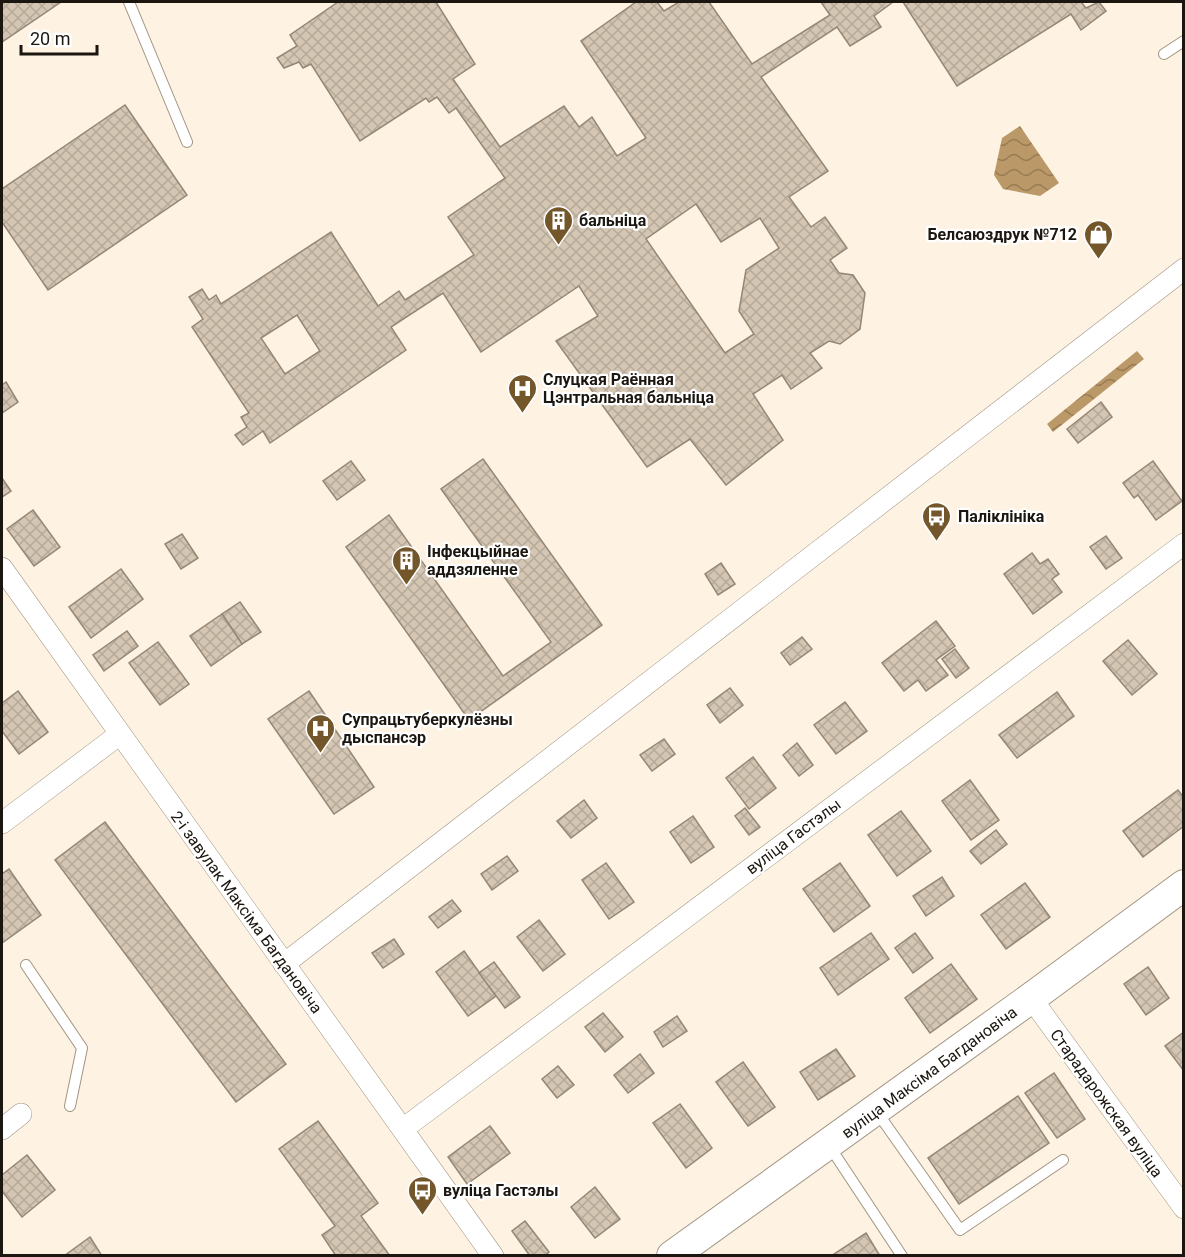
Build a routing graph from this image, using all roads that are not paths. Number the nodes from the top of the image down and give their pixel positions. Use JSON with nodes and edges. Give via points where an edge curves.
{"nodes":[{"id":1,"x":129,"y":2,"type":"edge"},
{"id":2,"x":1184,"y":41,"type":"edge"},
{"id":3,"x":1164,"y":54,"type":"dead end"},
{"id":4,"x":187,"y":142,"type":"dead end"},
{"id":5,"x":1184,"y":269,"type":"edge"},
{"id":6,"x":1184,"y":544,"type":"edge"},
{"id":7,"x":2,"y":568,"type":"edge"},
{"id":8,"x":120,"y":734,"type":"junction"},
{"id":9,"x":2,"y":823,"type":"edge"},
{"id":10,"x":1184,"y":885,"type":"edge"},
{"id":11,"x":284,"y":964,"type":"junction"},
{"id":12,"x":26,"y":965,"type":"dead end"},
{"id":13,"x":1031,"y":998,"type":"junction"},
{"id":14,"x":70,"y":1106,"type":"dead end"},
{"id":15,"x":875,"y":1110,"type":"junction"},
{"id":16,"x":21,"y":1114,"type":"dead end"},
{"id":17,"x":2,"y":1129,"type":"edge"},
{"id":18,"x":403,"y":1129,"type":"junction"},
{"id":19,"x":828,"y":1144,"type":"junction"},
{"id":20,"x":1064,"y":1161,"type":"dead end"},
{"id":21,"x":1184,"y":1208,"type":"edge"},
{"id":22,"x":493,"y":1256,"type":"edge"},
{"id":23,"x":672,"y":1256,"type":"edge"},
{"id":24,"x":902,"y":1256,"type":"edge"}],
"edges":[{"from":1,"to":4,"type":"lane"},
{"from":2,"to":3,"type":"lane"},
{"from":5,"to":11,"type":"street"},
{"from":6,"to":18,"type":"street","name":"вуліца Гастэлы"},
{"from":7,"to":8,"type":"street","name":"2-і завулак Максіма Багдановіча"},
{"from":8,"to":9,"type":"street"},
{"from":8,"to":11,"type":"street","name":"2-і завулак Максіма Багдановіча"},
{"from":10,"to":13,"type":"main road","name":"вуліца Максіма Багдановіча"},
{"from":11,"to":18,"type":"street","name":"2-і завулак Максіма Багдановіча"},
{"from":12,"to":14,"type":"lane","via":[[82,1048]]},
{"from":13,"to":15,"type":"main road","name":"вуліца Максіма Багдановіча"},
{"from":13,"to":21,"type":"street","name":"Старадарожская вуліца"},
{"from":15,"to":19,"type":"main road","name":"вуліца Максіма Багдановіча"},
{"from":15,"to":20,"type":"lane","via":[[960,1230]]},
{"from":16,"to":17,"type":"street"},
{"from":18,"to":22,"type":"street","name":"2-і завулак Максіма Багдановіча"},
{"from":19,"to":23,"type":"main road","name":"вуліца Максіма Багдановіча"},
{"from":19,"to":24,"type":"lane"}]}
